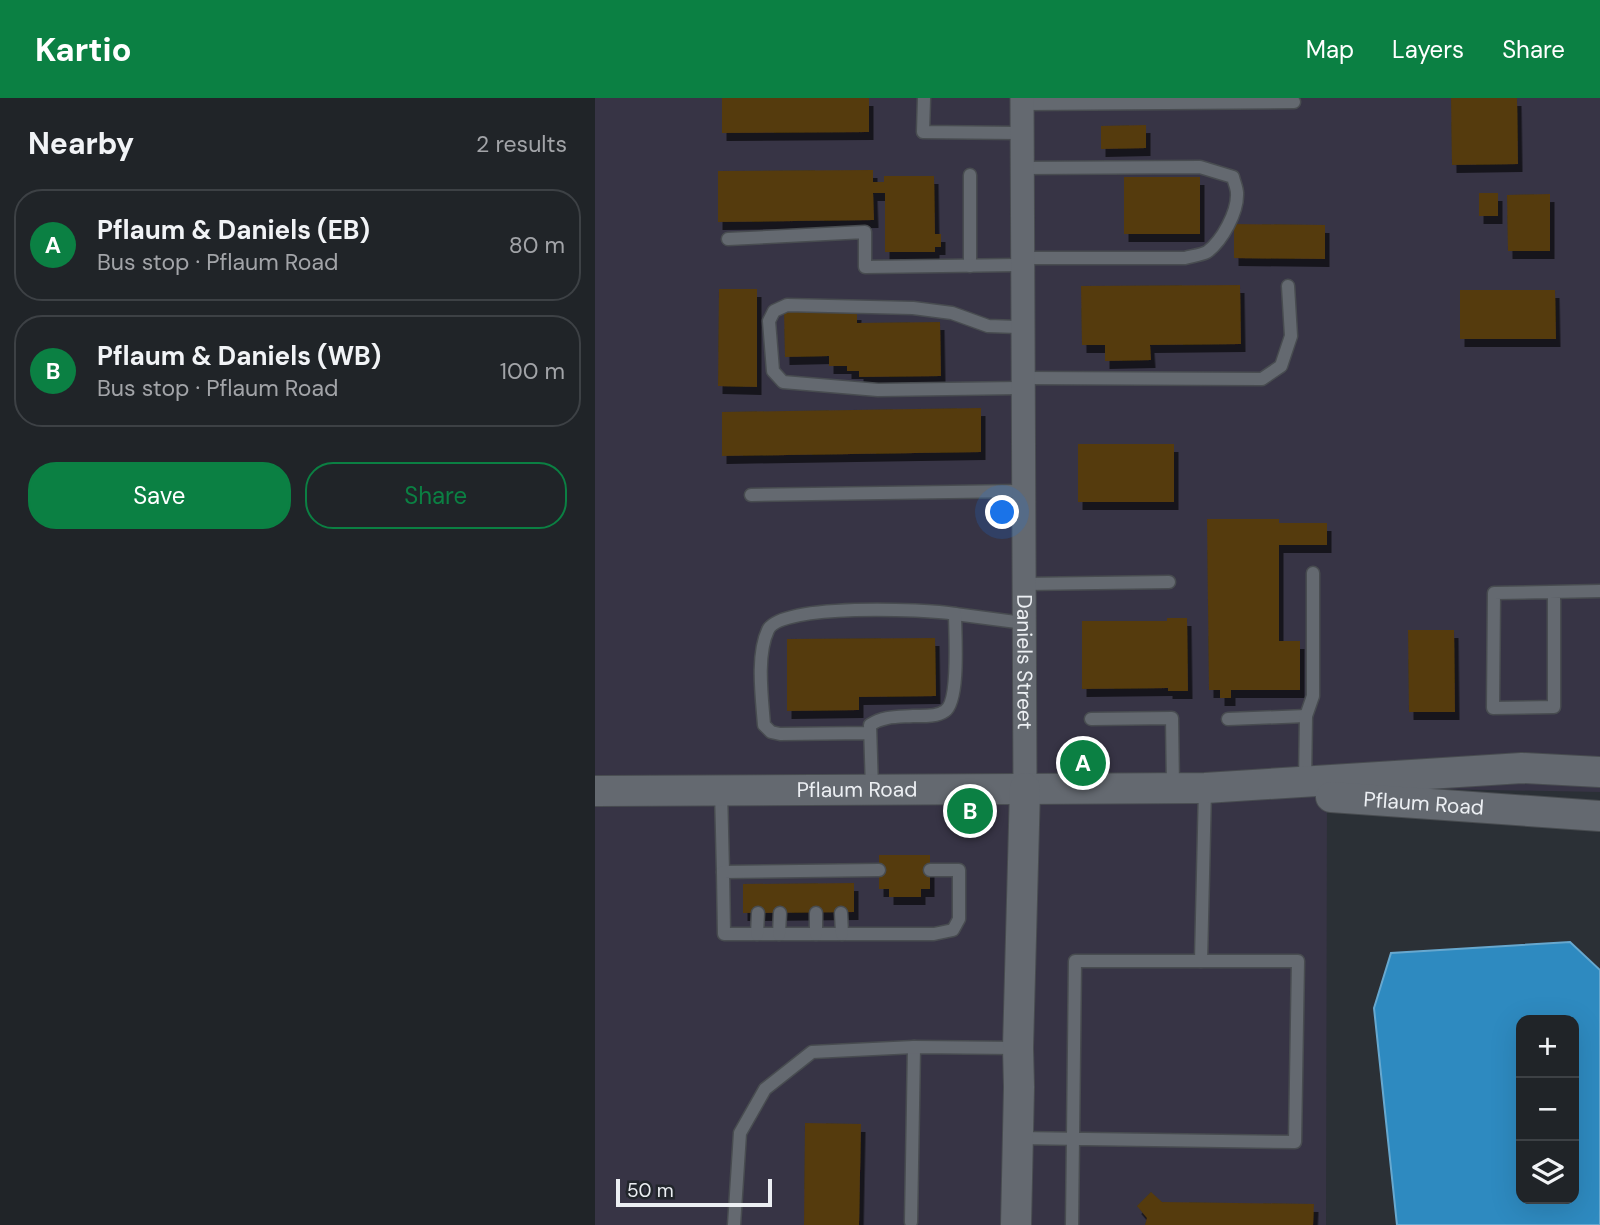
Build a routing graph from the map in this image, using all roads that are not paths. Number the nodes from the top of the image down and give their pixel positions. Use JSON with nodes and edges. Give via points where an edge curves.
{"nodes":[{"id":1,"x":924,"y":98,"type":"edge"},
{"id":2,"x":1022,"y":101,"type":"edge"},
{"id":3,"x":1294,"y":102,"type":"dead end"},
{"id":4,"x":1021,"y":133,"type":"junction"},
{"id":5,"x":1021,"y":167,"type":"junction"},
{"id":6,"x":970,"y":175,"type":"dead end"},
{"id":7,"x":728,"y":239,"type":"dead end"},
{"id":8,"x":1022,"y":262,"type":"junction"},
{"id":9,"x":970,"y":266,"type":"junction"},
{"id":10,"x":1288,"y":286,"type":"dead end"},
{"id":11,"x":1022,"y":327,"type":"junction"},
{"id":12,"x":1023,"y":383,"type":"junction"},
{"id":13,"x":1023,"y":491,"type":"junction"},
{"id":14,"x":751,"y":495,"type":"dead end"},
{"id":15,"x":1313,"y":573,"type":"dead end"},
{"id":16,"x":1169,"y":582,"type":"dead end"},
{"id":17,"x":1024,"y":584,"type":"junction"},
{"id":18,"x":1600,"y":591,"type":"edge"},
{"id":19,"x":1554,"y":592,"type":"junction"},
{"id":20,"x":955,"y":614,"type":"junction"},
{"id":21,"x":1024,"y":622,"type":"junction"},
{"id":22,"x":1306,"y":716,"type":"junction"},
{"id":23,"x":1091,"y":719,"type":"dead end"},
{"id":24,"x":1227,"y":719,"type":"dead end"},
{"id":25,"x":869,"y":733,"type":"junction"},
{"id":26,"x":1600,"y":772,"type":"edge"},
{"id":27,"x":1304,"y":783,"type":"junction"},
{"id":28,"x":1025,"y":788,"type":"junction"},
{"id":29,"x":1173,"y":788,"type":"junction"},
{"id":30,"x":1205,"y":788,"type":"junction"},
{"id":31,"x":872,"y":789,"type":"junction"},
{"id":32,"x":721,"y":790,"type":"junction"},
{"id":33,"x":595,"y":791,"type":"edge"},
{"id":34,"x":1600,"y":816,"type":"edge"},
{"id":35,"x":879,"y":870,"type":"dead end"},
{"id":36,"x":930,"y":870,"type":"dead end"},
{"id":37,"x":723,"y":872,"type":"junction"},
{"id":38,"x":758,"y":913,"type":"dead end"},
{"id":39,"x":780,"y":913,"type":"dead end"},
{"id":40,"x":816,"y":913,"type":"dead end"},
{"id":41,"x":841,"y":913,"type":"dead end"},
{"id":42,"x":757,"y":934,"type":"junction"},
{"id":43,"x":779,"y":934,"type":"junction"},
{"id":44,"x":816,"y":934,"type":"junction"},
{"id":45,"x":842,"y":934,"type":"junction"},
{"id":46,"x":1201,"y":961,"type":"junction"},
{"id":47,"x":914,"y":1047,"type":"junction"},
{"id":48,"x":1018,"y":1048,"type":"junction"},
{"id":49,"x":1018,"y":1138,"type":"junction"},
{"id":50,"x":1072,"y":1139,"type":"junction"},
{"id":51,"x":911,"y":1222,"type":"dead end"},
{"id":52,"x":734,"y":1225,"type":"edge"},
{"id":53,"x":1016,"y":1225,"type":"edge"},
{"id":54,"x":1072,"y":1225,"type":"edge"}],
"edges":[{"from":1,"to":4,"type":"lane","via":[[923,132]]},
{"from":2,"to":3,"type":"lane"},
{"from":2,"to":4,"type":"street","name":"Daniels Street"},
{"from":4,"to":5,"type":"street","name":"Daniels Street"},
{"from":5,"to":8,"type":"street","name":"Daniels Street"},
{"from":5,"to":8,"type":"lane","via":[[1200,167],[1233,177],[1237,191],[1228,223],[1205,253],[1185,258]]},
{"from":6,"to":9,"type":"lane"},
{"from":7,"to":9,"type":"lane","via":[[865,232],[865,267]]},
{"from":8,"to":9,"type":"lane"},
{"from":8,"to":11,"type":"street","name":"Daniels Street"},
{"from":10,"to":12,"type":"lane","via":[[1291,336],[1281,366],[1262,379]]},
{"from":11,"to":12,"type":"street","name":"Daniels Street"},
{"from":11,"to":12,"type":"lane","via":[[988,326],[938,310],[836,305],[787,305],[774,311],[769,321],[773,371],[783,382],[878,390]]},
{"from":12,"to":13,"type":"street","name":"Daniels Street"},
{"from":13,"to":14,"type":"lane"},
{"from":13,"to":17,"type":"street","name":"Daniels Street"},
{"from":15,"to":22,"type":"lane","via":[[1313,696]]},
{"from":16,"to":17,"type":"lane"},
{"from":17,"to":21,"type":"street","name":"Daniels Street"},
{"from":18,"to":19,"type":"lane"},
{"from":19,"to":19,"type":"lane","via":[[1494,593],[1493,708],[1554,707]]},
{"from":20,"to":21,"type":"lane"},
{"from":20,"to":25,"type":"lane","via":[[951,705],[932,715],[879,719],[870,725]]},
{"from":20,"to":25,"type":"lane","via":[[840,610],[780,618],[768,627],[761,676],[764,725],[780,734]]},
{"from":21,"to":28,"type":"street","name":"Daniels Street"},
{"from":22,"to":24,"type":"lane"},
{"from":22,"to":27,"type":"lane"},
{"from":23,"to":29,"type":"lane","via":[[1172,718]]},
{"from":25,"to":31,"type":"lane"},
{"from":26,"to":27,"type":"street","name":"Pflaum Road","via":[[1522,768]]},
{"from":27,"to":30,"type":"street","name":"Pflaum Road"},
{"from":28,"to":29,"type":"street","name":"Pflaum Road"},
{"from":28,"to":31,"type":"street","name":"Pflaum Road"},
{"from":28,"to":48,"type":"street","name":"Daniels Street"},
{"from":29,"to":30,"type":"street","name":"Pflaum Road"},
{"from":30,"to":34,"type":"street","name":"Pflaum Road"},
{"from":30,"to":46,"type":"lane"},
{"from":31,"to":32,"type":"street","name":"Pflaum Road"},
{"from":32,"to":33,"type":"street","name":"Pflaum Road"},
{"from":32,"to":37,"type":"lane"},
{"from":35,"to":37,"type":"lane","via":[[839,877],[778,878]]},
{"from":36,"to":45,"type":"lane","via":[[959,870],[959,919],[953,930]]},
{"from":37,"to":42,"type":"lane","via":[[724,934]]},
{"from":38,"to":42,"type":"lane"},
{"from":39,"to":43,"type":"lane"},
{"from":40,"to":44,"type":"lane"},
{"from":41,"to":45,"type":"lane"},
{"from":42,"to":43,"type":"lane"},
{"from":43,"to":44,"type":"lane"},
{"from":44,"to":45,"type":"lane"},
{"from":46,"to":50,"type":"lane","via":[[1075,961]]},
{"from":46,"to":50,"type":"lane","via":[[1298,961],[1295,1142]]},
{"from":47,"to":48,"type":"lane"},
{"from":47,"to":51,"type":"lane"},
{"from":47,"to":52,"type":"lane","via":[[811,1052],[765,1089],[740,1133]]},
{"from":48,"to":49,"type":"street","name":"Daniels Street"},
{"from":49,"to":50,"type":"lane"},
{"from":49,"to":53,"type":"street","name":"Daniels Street"},
{"from":50,"to":54,"type":"lane"}]}
